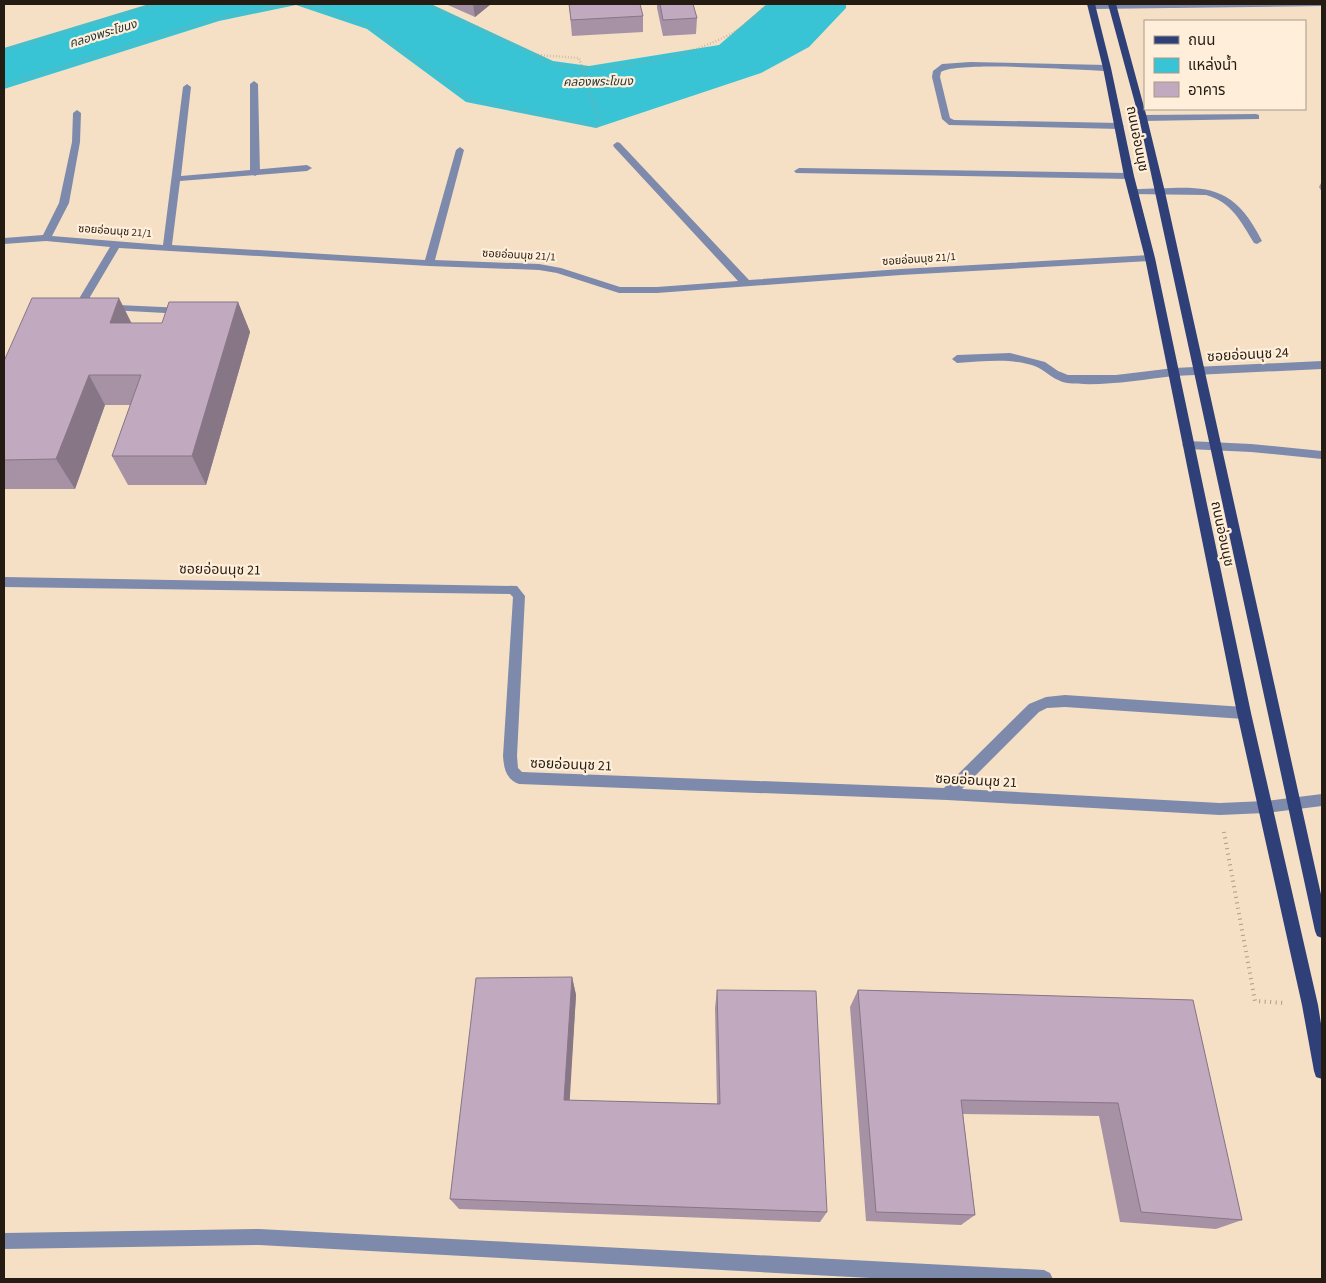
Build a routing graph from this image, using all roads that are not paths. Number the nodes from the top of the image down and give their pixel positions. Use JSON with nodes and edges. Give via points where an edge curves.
{"nodes":[{"id":1,"x":1322,"y":4,"type":"edge"},
{"id":2,"x":1092,"y":5,"type":"edge"},
{"id":3,"x":1112,"y":5,"type":"edge"},
{"id":4,"x":1108,"y":68,"type":"junction"},
{"id":5,"x":254,"y":84,"type":"dead end"},
{"id":6,"x":187,"y":86,"type":"dead end"},
{"id":7,"x":77,"y":113,"type":"dead end"},
{"id":8,"x":1256,"y":117,"type":"dead end"},
{"id":9,"x":1143,"y":118,"type":"junction"},
{"id":10,"x":1120,"y":126,"type":"junction"},
{"id":11,"x":617,"y":145,"type":"dead end"},
{"id":12,"x":460,"y":150,"type":"dead end"},
{"id":13,"x":307,"y":168,"type":"dead end"},
{"id":14,"x":799,"y":171,"type":"dead end"},
{"id":15,"x":255,"y":172,"type":"junction"},
{"id":16,"x":1129,"y":176,"type":"junction"},
{"id":17,"x":176,"y":179,"type":"junction"},
{"id":18,"x":1133,"y":192,"type":"junction"},
{"id":19,"x":1160,"y":192,"type":"junction"},
{"id":20,"x":46,"y":238,"type":"junction"},
{"id":21,"x":4,"y":241,"type":"edge"},
{"id":22,"x":1257,"y":241,"type":"dead end"},
{"id":23,"x":116,"y":245,"type":"junction"},
{"id":24,"x":167,"y":248,"type":"junction"},
{"id":25,"x":1150,"y":258,"type":"junction"},
{"id":26,"x":429,"y":263,"type":"junction"},
{"id":27,"x":747,"y":284,"type":"junction"},
{"id":28,"x":196,"y":311,"type":"edge"},
{"id":29,"x":956,"y":358,"type":"dead end"},
{"id":30,"x":1322,"y":365,"type":"edge"},
{"id":31,"x":1174,"y":372,"type":"junction"},
{"id":32,"x":1200,"y":372,"type":"junction"},
{"id":33,"x":1188,"y":446,"type":"junction"},
{"id":34,"x":1216,"y":447,"type":"junction"},
{"id":35,"x":1322,"y":455,"type":"edge"},
{"id":36,"x":4,"y":582,"type":"edge"},
{"id":37,"x":1244,"y":713,"type":"junction"},
{"id":38,"x":947,"y":794,"type":"junction"},
{"id":39,"x":1322,"y":800,"type":"edge"},
{"id":40,"x":1294,"y":803,"type":"junction"},
{"id":41,"x":1265,"y":807,"type":"junction"},
{"id":42,"x":1322,"y":931,"type":"edge"},
{"id":43,"x":1320,"y":1053,"type":"edge"},
{"id":44,"x":1322,"y":1072,"type":"edge"},
{"id":45,"x":4,"y":1241,"type":"edge"},
{"id":46,"x":1044,"y":1279,"type":"edge"}],
"edges":[{"from":1,"to":3,"type":"street"},
{"from":2,"to":3,"type":"street"},
{"from":2,"to":4,"type":"main road","name":"ถนนอ่อนนุช"},
{"from":3,"to":9,"type":"main road","name":"ถนนอ่อนนุช"},
{"from":4,"to":10,"type":"main road","name":"ถนนอ่อนนุช"},
{"from":4,"to":10,"type":"street","via":[[970,64],[945,66],[937,71],[936,77],[946,119],[952,123]]},
{"from":5,"to":15,"type":"street"},
{"from":6,"to":17,"type":"street"},
{"from":7,"to":20,"type":"street","via":[[76,142],[64,203]]},
{"from":8,"to":9,"type":"street"},
{"from":9,"to":19,"type":"main road","name":"ถนนอ่อนนุช"},
{"from":10,"to":16,"type":"main road","name":"ถนนอ่อนนุช"},
{"from":11,"to":27,"type":"street"},
{"from":12,"to":26,"type":"street"},
{"from":13,"to":15,"type":"street"},
{"from":14,"to":16,"type":"street"},
{"from":15,"to":17,"type":"street"},
{"from":16,"to":18,"type":"main road","name":"ถนนอ่อนนุช"},
{"from":17,"to":24,"type":"street"},
{"from":18,"to":19,"type":"street"},
{"from":18,"to":25,"type":"main road","name":"ถนนอ่อนนุช"},
{"from":19,"to":22,"type":"street","via":[[1206,192],[1226,198],[1248,222]]},
{"from":19,"to":32,"type":"main road","name":"ถนนอ่อนนุช"},
{"from":20,"to":21,"type":"street","name":"ซอยอ่อนนุช 21/1"},
{"from":20,"to":23,"type":"street","name":"ซอยอ่อนนุช 21/1"},
{"from":23,"to":24,"type":"street","name":"ซอยอ่อนนุช 21/1"},
{"from":23,"to":28,"type":"street","via":[[85,297],[86,303],[94,307]]},
{"from":24,"to":26,"type":"street","name":"ซอยอ่อนนุช 21/1"},
{"from":25,"to":27,"type":"street","name":"ซอยอ่อนนุช 21/1"},
{"from":25,"to":31,"type":"main road","name":"ถนนอ่อนนุช"},
{"from":26,"to":27,"type":"street","name":"ซอยอ่อนนุช 21/1","via":[[539,267],[619,290]]},
{"from":29,"to":31,"type":"street","name":"ซอยอ่อนนุช 24","via":[[1010,357],[1041,365],[1067,379],[1116,379]]},
{"from":30,"to":32,"type":"street","name":"ซอยอ่อนนุช 24"},
{"from":31,"to":32,"type":"street","name":"ซอยอ่อนนุช 24"},
{"from":31,"to":33,"type":"main road","name":"ถนนอ่อนนุช"},
{"from":32,"to":34,"type":"main road","name":"ถนนอ่อนนุช"},
{"from":33,"to":34,"type":"street"},
{"from":33,"to":37,"type":"main road","name":"ถนนอ่อนนุช"},
{"from":34,"to":35,"type":"street"},
{"from":34,"to":40,"type":"main road","name":"ถนนอ่อนนุช"},
{"from":36,"to":38,"type":"street","name":"ซอยอ่อนนุช 21","via":[[513,589],[519,596],[510,756],[511,770],[519,778]]},
{"from":37,"to":38,"type":"street","via":[[1066,701],[1046,703],[1034,708]]},
{"from":37,"to":41,"type":"main road","name":"ถนนอ่อนนุช"},
{"from":38,"to":41,"type":"street","name":"ซอยอ่อนนุช 21","via":[[1220,809]]},
{"from":39,"to":40,"type":"street","name":"ซอยอ่อนนุช 21"},
{"from":40,"to":41,"type":"street","name":"ซอยอ่อนนุช 21"},
{"from":40,"to":42,"type":"main road","name":"ถนนอ่อนนุช"},
{"from":41,"to":43,"type":"main road","name":"ถนนอ่อนนุช"},
{"from":43,"to":44,"type":"main road","name":"ถนนอ่อนนุช"},
{"from":45,"to":46,"type":"street","via":[[259,1237]]}]}
